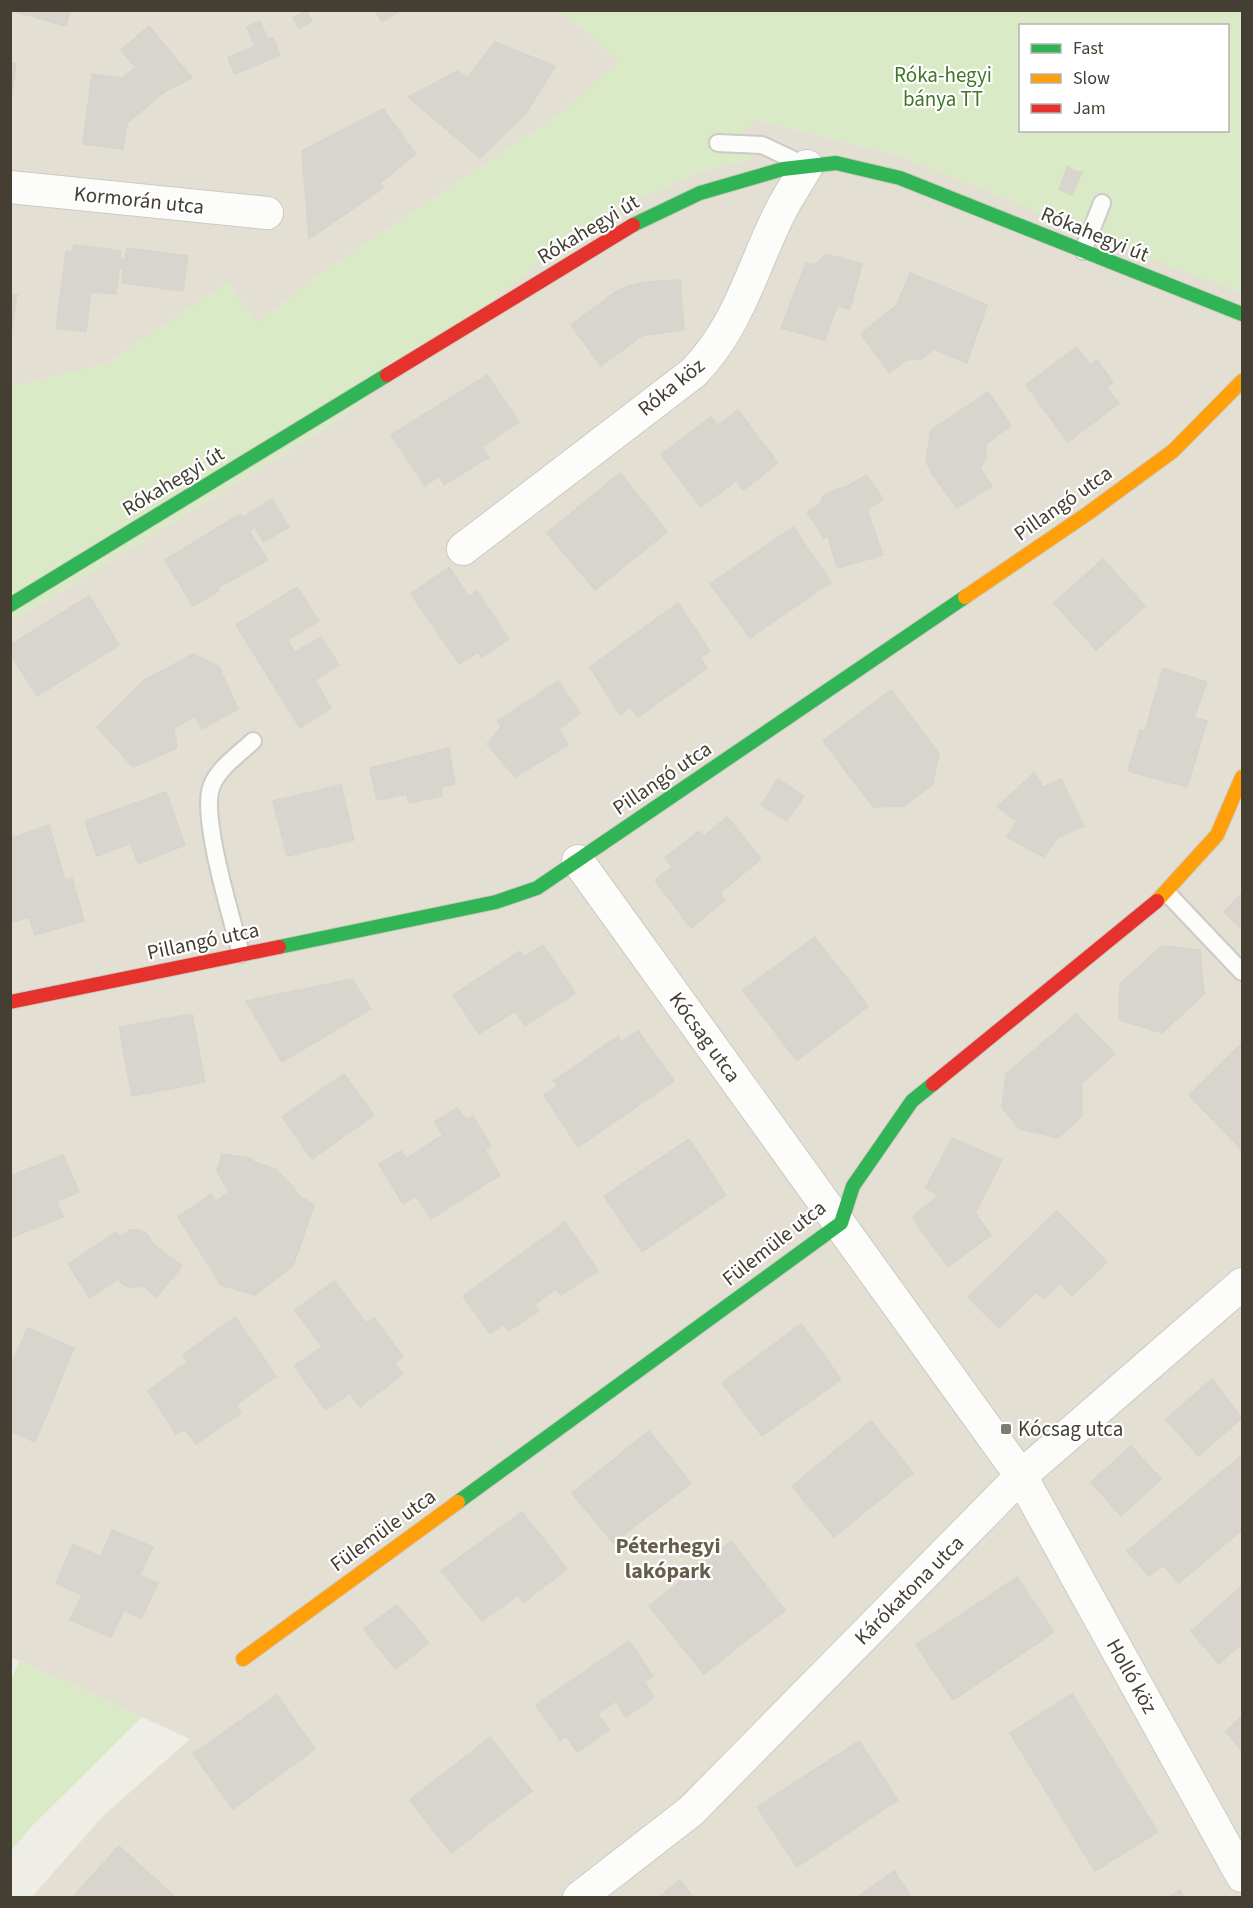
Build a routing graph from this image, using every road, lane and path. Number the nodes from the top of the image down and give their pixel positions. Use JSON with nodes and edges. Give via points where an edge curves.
{"nodes":[{"id":1,"x":718,"y":143,"type":"dead end"},
{"id":2,"x":807,"y":166,"type":"junction"},
{"id":3,"x":10,"y":187,"type":"edge"},
{"id":4,"x":1102,"y":203,"type":"dead end"},
{"id":5,"x":267,"y":213,"type":"dead end"},
{"id":6,"x":1083,"y":251,"type":"junction"},
{"id":7,"x":1242,"y":314,"type":"edge"},
{"id":8,"x":1242,"y":381,"type":"edge"},
{"id":9,"x":463,"y":549,"type":"dead end"},
{"id":10,"x":10,"y":605,"type":"edge"},
{"id":11,"x":253,"y":741,"type":"dead end"},
{"id":12,"x":1242,"y":777,"type":"edge"},
{"id":13,"x":578,"y":861,"type":"junction"},
{"id":14,"x":1167,"y":893,"type":"junction"},
{"id":15,"x":241,"y":954,"type":"junction"},
{"id":16,"x":1242,"y":972,"type":"edge"},
{"id":17,"x":10,"y":1002,"type":"edge"},
{"id":18,"x":841,"y":1223,"type":"junction"},
{"id":19,"x":1242,"y":1284,"type":"edge"},
{"id":20,"x":1021,"y":1476,"type":"junction"},
{"id":21,"x":243,"y":1659,"type":"dead end"},
{"id":22,"x":1242,"y":1876,"type":"edge"},
{"id":23,"x":579,"y":1898,"type":"edge"}],
"edges":[{"from":1,"to":2,"type":"lane","via":[[762,145]]},
{"from":2,"to":6,"type":"street","name":"Rókahegyi út","via":[[836,164],[900,178]]},
{"from":2,"to":9,"type":"street","name":"Róka köz","via":[[781,209],[714,351],[693,372]]},
{"from":2,"to":10,"type":"street","name":"Rókahegyi út","via":[[752,176],[646,217]]},
{"from":3,"to":5,"type":"street","name":"Kormorán utca"},
{"from":4,"to":6,"type":"lane"},
{"from":6,"to":7,"type":"street","name":"Rókahegyi út"},
{"from":8,"to":13,"type":"street","name":"Pillangó utca","via":[[1173,451],[1087,514]]},
{"from":11,"to":15,"type":"lane","via":[[226,766],[211,787],[208,814]]},
{"from":12,"to":14,"type":"street","name":"Fülemüle utca","via":[[1217,835]]},
{"from":13,"to":15,"type":"street","name":"Pillangó utca","via":[[517,897]]},
{"from":13,"to":18,"type":"street","name":"Kócsag utca"},
{"from":14,"to":16,"type":"lane"},
{"from":14,"to":18,"type":"street","name":"Fülemüle utca","via":[[912,1101],[853,1186]]},
{"from":15,"to":17,"type":"street","name":"Pillangó utca"},
{"from":18,"to":20,"type":"street","name":"Kócsag utca"},
{"from":18,"to":21,"type":"street","name":"Fülemüle utca"},
{"from":19,"to":20,"type":"street","name":"Kárókatona utca"},
{"from":20,"to":22,"type":"street","name":"Holló köz"},
{"from":20,"to":23,"type":"street","name":"Kárókatona utca","via":[[690,1811]]}]}
